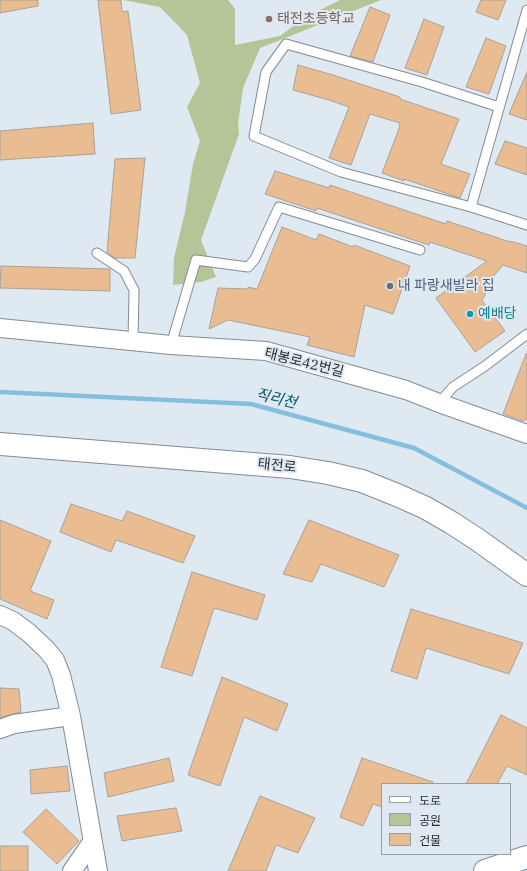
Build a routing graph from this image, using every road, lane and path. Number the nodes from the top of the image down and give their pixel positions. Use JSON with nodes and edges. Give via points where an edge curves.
{"nodes":[{"id":1,"x":527,"y":10,"type":"edge"},
{"id":2,"x":499,"y":108,"type":"junction"},
{"id":3,"x":470,"y":207,"type":"junction"},
{"id":4,"x":527,"y":225,"type":"edge"},
{"id":5,"x":420,"y":250,"type":"dead end"},
{"id":6,"x":97,"y":253,"type":"dead end"},
{"id":7,"x":0,"y":328,"type":"edge"},
{"id":8,"x":527,"y":334,"type":"edge"},
{"id":9,"x":133,"y":341,"type":"junction"},
{"id":10,"x":171,"y":345,"type":"junction"},
{"id":11,"x":439,"y":403,"type":"junction"},
{"id":12,"x":527,"y":434,"type":"edge"},
{"id":13,"x":0,"y":444,"type":"edge"},
{"id":14,"x":523,"y":574,"type":"edge"},
{"id":15,"x":0,"y":615,"type":"edge"},
{"id":16,"x":71,"y":716,"type":"junction"},
{"id":17,"x":0,"y":729,"type":"edge"},
{"id":18,"x":92,"y":842,"type":"junction"},
{"id":19,"x":527,"y":857,"type":"edge"},
{"id":20,"x":72,"y":871,"type":"edge"},
{"id":21,"x":98,"y":871,"type":"edge"},
{"id":22,"x":485,"y":871,"type":"edge"}],
"edges":[{"from":1,"to":2,"type":"lane"},
{"from":2,"to":3,"type":"lane"},
{"from":2,"to":3,"type":"lane","via":[[422,82],[286,44],[266,72],[254,136],[340,172]]},
{"from":3,"to":4,"type":"lane"},
{"from":5,"to":10,"type":"lane","via":[[280,207],[255,259],[248,267],[196,260]]},
{"from":6,"to":9,"type":"lane","via":[[124,271],[134,290]]},
{"from":7,"to":9,"type":"street","name":"태봉로42번길"},
{"from":8,"to":11,"type":"lane","via":[[452,387]]},
{"from":9,"to":10,"type":"street","name":"태봉로42번길"},
{"from":10,"to":11,"type":"street","name":"태봉로42번길","via":[[266,351],[406,390]]},
{"from":11,"to":12,"type":"street","name":"태봉로42번길"},
{"from":13,"to":14,"type":"street","name":"태전로","via":[[290,467],[362,481],[426,508],[452,523]]},
{"from":15,"to":16,"type":"street","via":[[29,632],[55,660]]},
{"from":16,"to":17,"type":"street","via":[[14,724]]},
{"from":16,"to":18,"type":"street"},
{"from":18,"to":20,"type":"street"},
{"from":18,"to":21,"type":"street"},
{"from":19,"to":22,"type":"street"}]}
